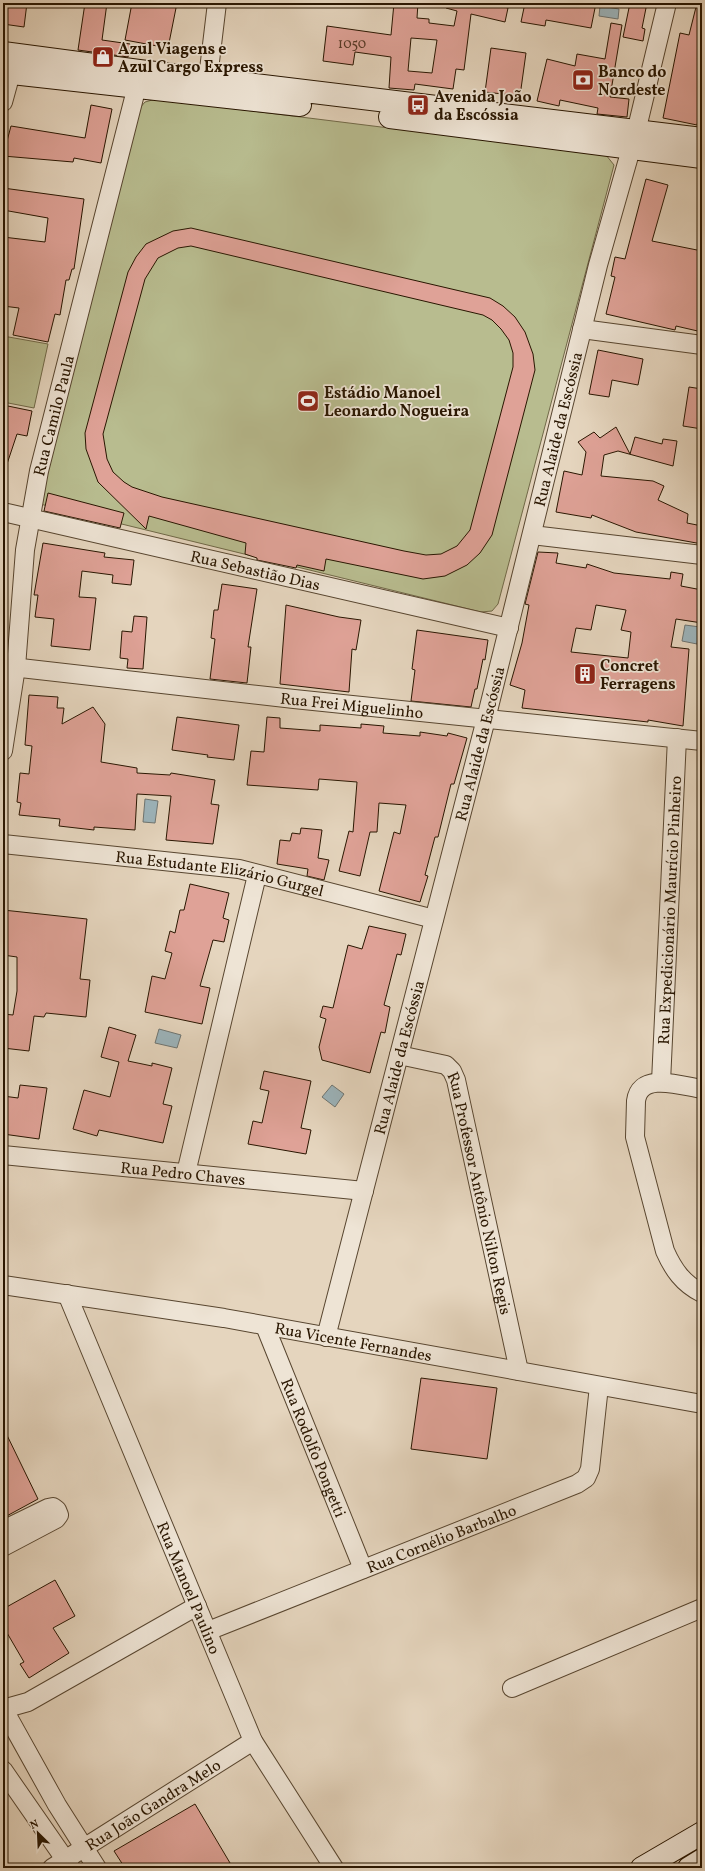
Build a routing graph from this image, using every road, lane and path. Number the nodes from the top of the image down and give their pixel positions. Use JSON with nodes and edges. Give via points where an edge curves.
{"nodes":[{"id":1,"x":217,"y":3,"type":"edge"},
{"id":2,"x":667,"y":3,"type":"edge"},
{"id":3,"x":3,"y":53,"type":"edge"},
{"id":4,"x":7,"y":72,"type":"edge"},
{"id":5,"x":208,"y":78,"type":"junction"},
{"id":6,"x":137,"y":86,"type":"junction"},
{"id":7,"x":3,"y":102,"type":"edge"},
{"id":8,"x":702,"y":139,"type":"edge"},
{"id":9,"x":634,"y":140,"type":"junction"},
{"id":10,"x":702,"y":157,"type":"edge"},
{"id":11,"x":582,"y":329,"type":"junction"},
{"id":12,"x":702,"y":345,"type":"edge"},
{"id":13,"x":3,"y":512,"type":"edge"},
{"id":14,"x":30,"y":518,"type":"junction"},
{"id":15,"x":532,"y":535,"type":"junction"},
{"id":16,"x":702,"y":555,"type":"edge"},
{"id":17,"x":509,"y":628,"type":"junction"},
{"id":18,"x":10,"y":666,"type":"edge"},
{"id":19,"x":486,"y":719,"type":"junction"},
{"id":20,"x":677,"y":738,"type":"junction"},
{"id":21,"x":702,"y":741,"type":"edge"},
{"id":22,"x":3,"y":751,"type":"edge"},
{"id":23,"x":3,"y":844,"type":"edge"},
{"id":24,"x":257,"y":875,"type":"junction"},
{"id":25,"x":434,"y":919,"type":"junction"},
{"id":26,"x":399,"y":1055,"type":"junction"},
{"id":27,"x":661,"y":1082,"type":"junction"},
{"id":28,"x":702,"y":1089,"type":"edge"},
{"id":29,"x":3,"y":1155,"type":"edge"},
{"id":30,"x":186,"y":1173,"type":"junction"},
{"id":31,"x":364,"y":1191,"type":"junction"},
{"id":32,"x":3,"y":1285,"type":"edge"},
{"id":33,"x":702,"y":1293,"type":"edge"},
{"id":34,"x":67,"y":1294,"type":"junction"},
{"id":35,"x":265,"y":1326,"type":"junction"},
{"id":36,"x":326,"y":1337,"type":"junction"},
{"id":37,"x":519,"y":1371,"type":"junction"},
{"id":38,"x":599,"y":1386,"type":"junction"},
{"id":39,"x":702,"y":1404,"type":"edge"},
{"id":40,"x":3,"y":1530,"type":"edge"},
{"id":41,"x":3,"y":1547,"type":"edge"},
{"id":42,"x":362,"y":1569,"type":"junction"},
{"id":43,"x":198,"y":1606,"type":"junction"},
{"id":44,"x":702,"y":1608,"type":"edge"},
{"id":45,"x":208,"y":1631,"type":"junction"},
{"id":46,"x":512,"y":1688,"type":"dead end"},
{"id":47,"x":5,"y":1716,"type":"edge"},
{"id":48,"x":253,"y":1741,"type":"junction"},
{"id":49,"x":3,"y":1770,"type":"edge"},
{"id":50,"x":702,"y":1833,"type":"edge"},
{"id":51,"x":702,"y":1836,"type":"edge"},
{"id":52,"x":84,"y":1848,"type":"junction"},
{"id":53,"x":702,"y":1850,"type":"edge"},
{"id":54,"x":702,"y":1860,"type":"edge"},
{"id":55,"x":63,"y":1865,"type":"edge"},
{"id":56,"x":97,"y":1868,"type":"edge"},
{"id":57,"x":334,"y":1868,"type":"edge"},
{"id":58,"x":642,"y":1868,"type":"edge"},
{"id":59,"x":670,"y":1868,"type":"edge"},
{"id":60,"x":689,"y":1868,"type":"edge"}],
"edges":[{"from":1,"to":5,"type":"street"},
{"from":2,"to":9,"type":"street","name":"Rua Alaide da Escóssia"},
{"from":3,"to":5,"type":"main road"},
{"from":4,"to":6,"type":"main road"},
{"from":4,"to":7,"type":"street"},
{"from":5,"to":9,"type":"main road"},
{"from":6,"to":9,"type":"main road"},
{"from":6,"to":14,"type":"street","name":"Rua Camilo Paula","via":[[39,471]]},
{"from":8,"to":9,"type":"main road"},
{"from":9,"to":10,"type":"main road"},
{"from":9,"to":11,"type":"street","name":"Rua Alaide da Escóssia"},
{"from":11,"to":12,"type":"street"},
{"from":11,"to":15,"type":"street","name":"Rua Alaide da Escóssia"},
{"from":13,"to":14,"type":"street","name":"Rua Sebastião Dias"},
{"from":14,"to":17,"type":"street","name":"Rua Sebastião Dias"},
{"from":14,"to":18,"type":"street","name":"Rua Camilo Paula"},
{"from":15,"to":16,"type":"street"},
{"from":15,"to":17,"type":"street","name":"Rua Alaide da Escóssia"},
{"from":17,"to":19,"type":"street","name":"Rua Alaide da Escóssia"},
{"from":18,"to":19,"type":"street","name":"Rua Frei Miguelinho"},
{"from":18,"to":22,"type":"street","name":"Rua Camilo Paula"},
{"from":19,"to":20,"type":"street","name":"Rua Frei Miguelinho"},
{"from":19,"to":25,"type":"street","name":"Rua Alaide da Escóssia"},
{"from":20,"to":21,"type":"street","name":"Rua Frei Miguelinho"},
{"from":20,"to":27,"type":"street","name":"Rua Expedicionário Maurício Pinheiro"},
{"from":23,"to":24,"type":"street","name":"Rua Estudante Elizário Gurgel","via":[[239,869]]},
{"from":24,"to":25,"type":"street","name":"Rua Estudante Elizário Gurgel"},
{"from":24,"to":30,"type":"street"},
{"from":25,"to":26,"type":"street","name":"Rua Alaide da Escóssia"},
{"from":26,"to":31,"type":"street","name":"Rua Alaide da Escóssia"},
{"from":26,"to":37,"type":"street","name":"Rua Professor Antônio Nilton Regis","via":[[446,1065],[452,1070],[456,1080]]},
{"from":27,"to":28,"type":"street"},
{"from":27,"to":33,"type":"street","via":[[646,1084],[638,1092],[635,1137],[665,1251],[680,1276],[693,1289]]},
{"from":29,"to":30,"type":"street","name":"Rua Pedro Chaves"},
{"from":30,"to":31,"type":"street","name":"Rua Pedro Chaves"},
{"from":31,"to":36,"type":"street","name":"Rua Alaide da Escóssia"},
{"from":32,"to":34,"type":"street","name":"Rua Vicente Fernandes"},
{"from":34,"to":35,"type":"street","name":"Rua Vicente Fernandes"},
{"from":34,"to":43,"type":"street","name":"Rua Manoel Paulino"},
{"from":35,"to":36,"type":"street","name":"Rua Vicente Fernandes"},
{"from":35,"to":42,"type":"street","name":"Rua Rodolfo Pongetti"},
{"from":36,"to":37,"type":"street","name":"Rua Vicente Fernandes"},
{"from":37,"to":38,"type":"street","name":"Rua Vicente Fernandes"},
{"from":38,"to":39,"type":"street","name":"Rua Vicente Fernandes"},
{"from":38,"to":42,"type":"street","name":"Rua Cornélio Barbalho","via":[[592,1460],[586,1478],[577,1484]]},
{"from":40,"to":41,"type":"street","via":[[48,1508],[54,1507],[59,1515]]},
{"from":42,"to":45,"type":"street","name":"Rua Cornélio Barbalho"},
{"from":43,"to":45,"type":"street","name":"Rua Manoel Paulino"},
{"from":43,"to":47,"type":"street"},
{"from":44,"to":46,"type":"street"},
{"from":45,"to":48,"type":"street","name":"Rua Manoel Paulino"},
{"from":47,"to":52,"type":"street"},
{"from":48,"to":52,"type":"street","name":"Rua João Gandra Melo"},
{"from":48,"to":57,"type":"street","name":"Rua Manoel Paulino"},
{"from":49,"to":55,"type":"street"},
{"from":50,"to":58,"type":"main road"},
{"from":51,"to":53,"type":"main road"},
{"from":52,"to":55,"type":"street","name":"Rua João Gandra Melo"},
{"from":52,"to":56,"type":"street"},
{"from":54,"to":60,"type":"main road"},
{"from":58,"to":59,"type":"main road","via":[[664,1858],[670,1862]]}]}
